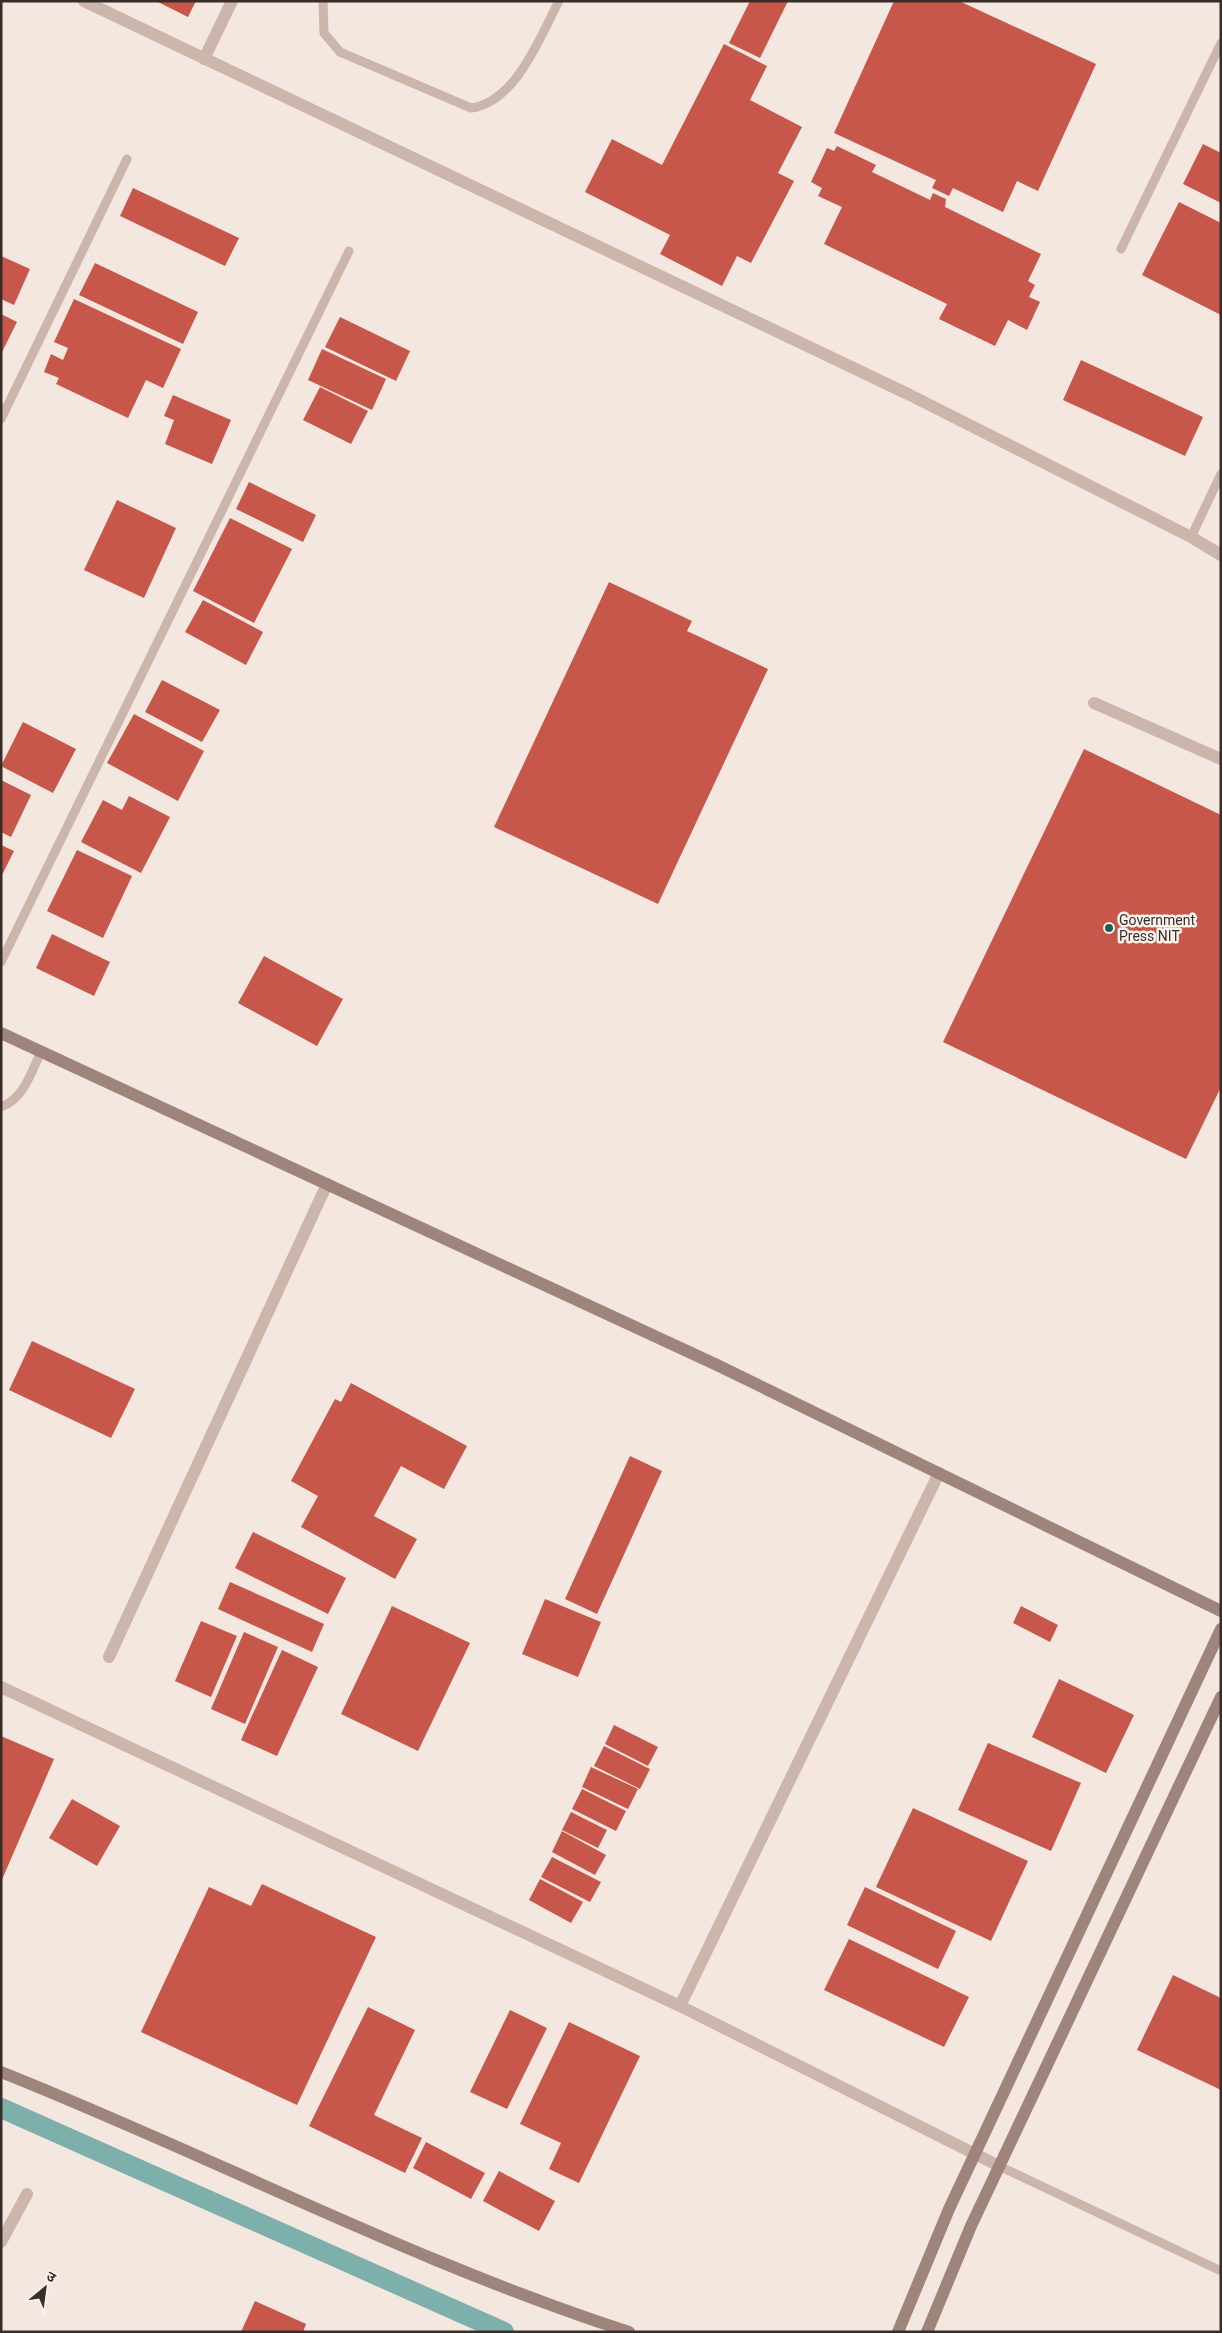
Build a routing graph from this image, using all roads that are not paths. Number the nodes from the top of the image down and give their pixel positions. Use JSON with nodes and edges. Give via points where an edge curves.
{"nodes":[{"id":1,"x":84,"y":1,"type":"edge"},
{"id":2,"x":232,"y":1,"type":"edge"},
{"id":3,"x":323,"y":1,"type":"edge"},
{"id":4,"x":559,"y":1,"type":"edge"},
{"id":5,"x":1221,"y":43,"type":"edge"},
{"id":6,"x":204,"y":59,"type":"junction"},
{"id":7,"x":126,"y":159,"type":"dead end"},
{"id":8,"x":1121,"y":249,"type":"dead end"},
{"id":9,"x":349,"y":251,"type":"dead end"},
{"id":10,"x":1,"y":419,"type":"edge"},
{"id":11,"x":1221,"y":474,"type":"edge"},
{"id":12,"x":1191,"y":537,"type":"junction"},
{"id":13,"x":1221,"y":554,"type":"edge"},
{"id":14,"x":1094,"y":703,"type":"dead end"},
{"id":15,"x":1221,"y":760,"type":"edge"},
{"id":16,"x":1,"y":962,"type":"edge"},
{"id":17,"x":1,"y":1034,"type":"edge"},
{"id":18,"x":40,"y":1052,"type":"junction"},
{"id":19,"x":1,"y":1107,"type":"edge"},
{"id":20,"x":327,"y":1184,"type":"junction"},
{"id":21,"x":939,"y":1473,"type":"junction"},
{"id":22,"x":1221,"y":1611,"type":"edge"},
{"id":23,"x":1221,"y":1629,"type":"edge"},
{"id":24,"x":109,"y":1658,"type":"dead end"},
{"id":25,"x":1,"y":1687,"type":"edge"},
{"id":26,"x":1221,"y":1697,"type":"edge"},
{"id":27,"x":680,"y":2006,"type":"junction"},
{"id":28,"x":1,"y":2072,"type":"edge"},
{"id":29,"x":975,"y":2154,"type":"junction"},
{"id":30,"x":999,"y":2166,"type":"junction"},
{"id":31,"x":27,"y":2194,"type":"dead end"},
{"id":32,"x":1,"y":2242,"type":"edge"},
{"id":33,"x":1221,"y":2271,"type":"edge"},
{"id":34,"x":629,"y":2332,"type":"edge"},
{"id":35,"x":898,"y":2332,"type":"edge"},
{"id":36,"x":928,"y":2332,"type":"edge"}],
"edges":[{"from":1,"to":6,"type":"street"},
{"from":2,"to":6,"type":"street"},
{"from":3,"to":4,"type":"lane","via":[[324,33],[340,52],[471,108],[482,107],[496,99],[523,69]]},
{"from":5,"to":8,"type":"lane"},
{"from":6,"to":12,"type":"street","via":[[910,395]]},
{"from":7,"to":10,"type":"lane"},
{"from":9,"to":16,"type":"lane"},
{"from":11,"to":12,"type":"lane"},
{"from":12,"to":13,"type":"street"},
{"from":14,"to":15,"type":"street"},
{"from":17,"to":18,"type":"street"},
{"from":18,"to":19,"type":"lane","via":[[19,1094],[12,1103]]},
{"from":18,"to":20,"type":"street"},
{"from":20,"to":21,"type":"street","via":[[717,1365]]},
{"from":20,"to":24,"type":"street"},
{"from":21,"to":22,"type":"street"},
{"from":21,"to":27,"type":"street"},
{"from":23,"to":29,"type":"street"},
{"from":25,"to":27,"type":"street"},
{"from":26,"to":30,"type":"street"},
{"from":27,"to":29,"type":"street"},
{"from":28,"to":34,"type":"street","via":[[72,2100],[376,2236],[554,2308]]},
{"from":29,"to":30,"type":"street"},
{"from":29,"to":35,"type":"street"},
{"from":30,"to":33,"type":"lane"},
{"from":30,"to":36,"type":"street"},
{"from":31,"to":32,"type":"street"}]}
